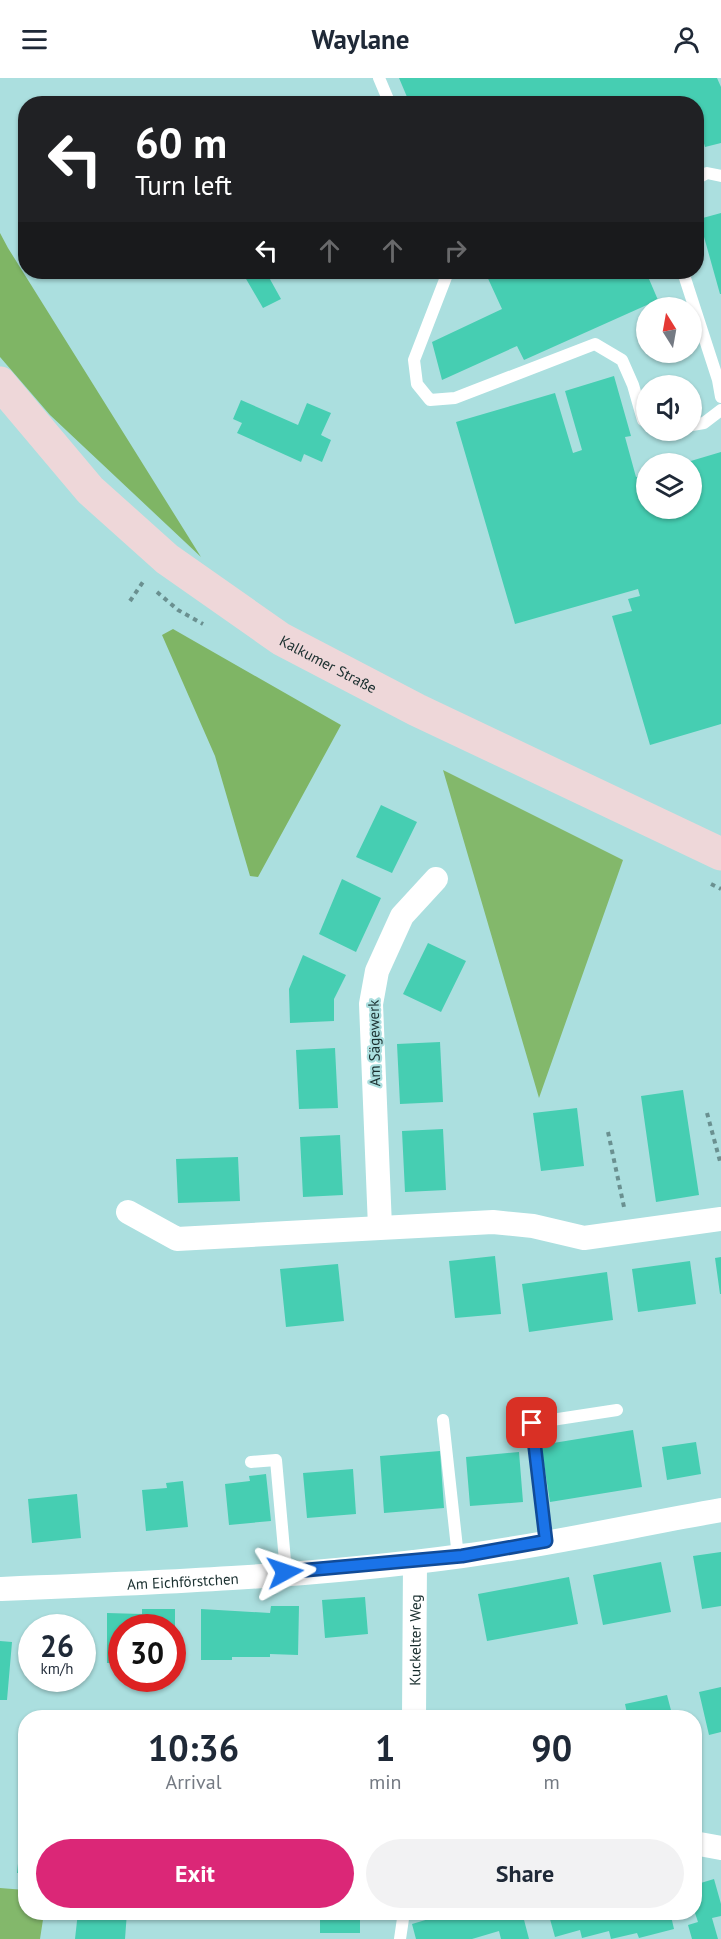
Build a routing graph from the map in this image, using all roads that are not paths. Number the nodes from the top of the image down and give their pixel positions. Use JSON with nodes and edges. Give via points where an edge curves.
{"nodes":[{"id":1,"x":379,"y":78,"type":"edge"},
{"id":2,"x":387,"y":96,"type":"edge"},
{"id":3,"x":704,"y":175,"type":"edge"},
{"id":4,"x":721,"y":176,"type":"edge"},
{"id":5,"x":445,"y":279,"type":"edge"},
{"id":6,"x":685,"y":279,"type":"edge"},
{"id":7,"x":0,"y":383,"type":"edge"},
{"id":8,"x":636,"y":396,"type":"edge"},
{"id":9,"x":721,"y":397,"type":"edge"},
{"id":10,"x":721,"y":410,"type":"edge"},
{"id":11,"x":702,"y":423,"type":"edge"},
{"id":12,"x":721,"y":854,"type":"edge"},
{"id":13,"x":436,"y":879,"type":"dead end"},
{"id":14,"x":128,"y":1212,"type":"dead end"},
{"id":15,"x":721,"y":1219,"type":"edge"},
{"id":16,"x":380,"y":1227,"type":"junction"},
{"id":17,"x":617,"y":1410,"type":"dead end"},
{"id":18,"x":443,"y":1420,"type":"dead end"},
{"id":19,"x":251,"y":1462,"type":"dead end"},
{"id":20,"x":721,"y":1510,"type":"edge"},
{"id":21,"x":546,"y":1541,"type":"junction"},
{"id":22,"x":458,"y":1557,"type":"junction"},
{"id":23,"x":415,"y":1562,"type":"junction"},
{"id":24,"x":285,"y":1572,"type":"junction"},
{"id":25,"x":0,"y":1589,"type":"edge"},
{"id":26,"x":414,"y":1710,"type":"edge"},
{"id":27,"x":702,"y":1844,"type":"edge"},
{"id":28,"x":721,"y":1848,"type":"edge"},
{"id":29,"x":403,"y":1920,"type":"edge"},
{"id":30,"x":400,"y":1939,"type":"edge"}],
"edges":[{"from":1,"to":2,"type":"lane"},
{"from":3,"to":4,"type":"lane"},
{"from":5,"to":8,"type":"lane","via":[[414,360],[417,384],[430,400],[455,398],[595,344],[622,360]]},
{"from":6,"to":9,"type":"lane"},
{"from":7,"to":12,"type":"main road","name":"Kalkumer Straße","via":[[90,490],[167,558],[281,639],[428,715]]},
{"from":10,"to":11,"type":"lane"},
{"from":13,"to":16,"type":"street","name":"Am Sägewerk","via":[[402,916],[377,971],[371,1004]]},
{"from":14,"to":16,"type":"street","via":[[177,1239]]},
{"from":15,"to":16,"type":"street","via":[[584,1238],[493,1222]]},
{"from":17,"to":21,"type":"lane","via":[[532,1423]]},
{"from":18,"to":22,"type":"lane"},
{"from":19,"to":24,"type":"lane","via":[[276,1460]]},
{"from":20,"to":21,"type":"street","name":"Am Eichförstchen"},
{"from":21,"to":22,"type":"street","name":"Am Eichförstchen"},
{"from":22,"to":23,"type":"street","name":"Am Eichförstchen"},
{"from":23,"to":24,"type":"street","name":"Am Eichförstchen"},
{"from":23,"to":26,"type":"street","name":"Kuckelter Weg"},
{"from":24,"to":25,"type":"street","name":"Am Eichförstchen","via":[[178,1582]]},
{"from":27,"to":28,"type":"street"},
{"from":29,"to":30,"type":"lane"}]}
